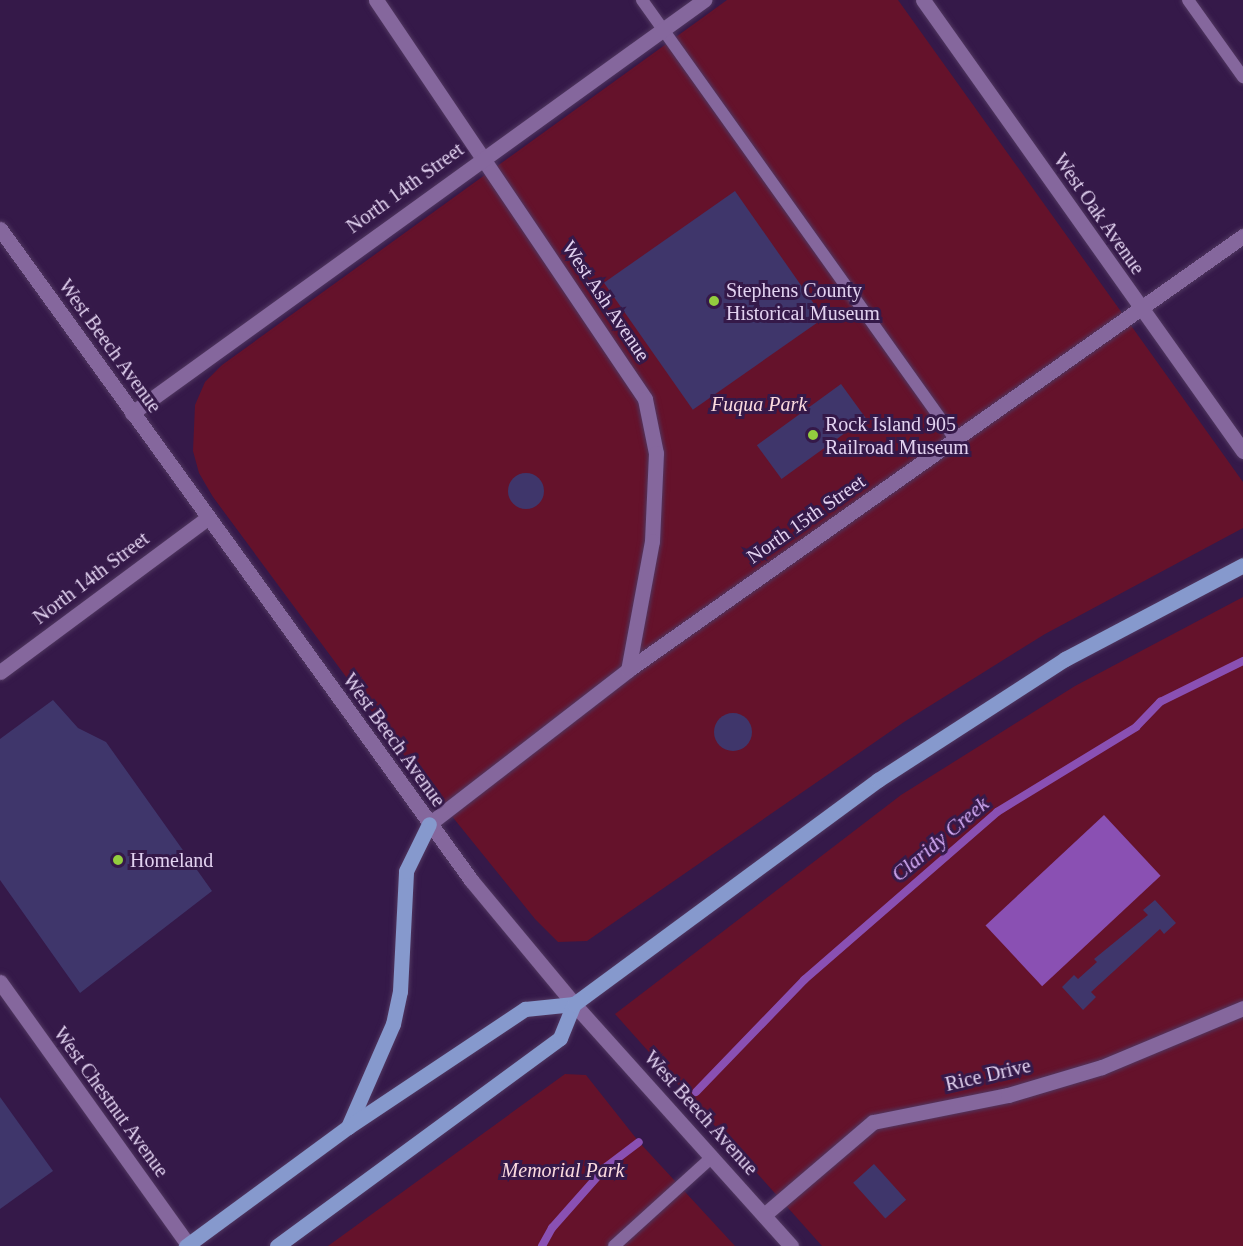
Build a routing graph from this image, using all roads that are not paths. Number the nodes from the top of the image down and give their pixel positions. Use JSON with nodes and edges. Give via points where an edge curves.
{"nodes":[{"id":1,"x":376,"y":0,"type":"edge"},
{"id":2,"x":642,"y":0,"type":"edge"},
{"id":3,"x":704,"y":0,"type":"edge"},
{"id":4,"x":923,"y":0,"type":"edge"},
{"id":5,"x":1188,"y":0,"type":"edge"},
{"id":6,"x":663,"y":29,"type":"junction"},
{"id":7,"x":1243,"y":77,"type":"edge"},
{"id":8,"x":484,"y":156,"type":"junction"},
{"id":9,"x":0,"y":229,"type":"edge"},
{"id":10,"x":1243,"y":236,"type":"edge"},
{"id":11,"x":1140,"y":308,"type":"junction"},
{"id":12,"x":132,"y":413,"type":"junction"},
{"id":13,"x":955,"y":439,"type":"junction"},
{"id":14,"x":1243,"y":451,"type":"edge"},
{"id":15,"x":207,"y":518,"type":"junction"},
{"id":16,"x":1243,"y":564,"type":"edge"},
{"id":17,"x":628,"y":670,"type":"junction"},
{"id":18,"x":0,"y":672,"type":"edge"},
{"id":19,"x":429,"y":824,"type":"junction"},
{"id":20,"x":0,"y":982,"type":"edge"},
{"id":21,"x":574,"y":1004,"type":"junction"},
{"id":22,"x":1243,"y":1008,"type":"edge"},
{"id":23,"x":348,"y":1127,"type":"junction"},
{"id":24,"x":712,"y":1157,"type":"junction"},
{"id":25,"x":764,"y":1215,"type":"junction"},
{"id":26,"x":188,"y":1246,"type":"edge"},
{"id":27,"x":277,"y":1246,"type":"edge"},
{"id":28,"x":614,"y":1246,"type":"edge"},
{"id":29,"x":791,"y":1246,"type":"edge"}],
"edges":[{"from":1,"to":8,"type":"street","name":"West Ash Avenue"},
{"from":2,"to":6,"type":"lane"},
{"from":3,"to":6,"type":"street","name":"North 14th Street"},
{"from":4,"to":11,"type":"street","name":"West Oak Avenue"},
{"from":5,"to":7,"type":"lane"},
{"from":6,"to":8,"type":"street","name":"North 14th Street"},
{"from":6,"to":13,"type":"lane"},
{"from":8,"to":12,"type":"street","name":"North 14th Street"},
{"from":8,"to":17,"type":"street","name":"West Ash Avenue","via":[[645,399],[656,453],[652,541]]},
{"from":9,"to":12,"type":"street","name":"West Beech Avenue"},
{"from":10,"to":11,"type":"street","name":"North 15th Street"},
{"from":11,"to":13,"type":"street","name":"North 15th Street"},
{"from":11,"to":14,"type":"street","name":"West Oak Avenue"},
{"from":12,"to":15,"type":"street","name":"West Beech Avenue"},
{"from":13,"to":17,"type":"street","name":"North 15th Street"},
{"from":15,"to":18,"type":"street","name":"North 14th Street"},
{"from":15,"to":19,"type":"street","name":"West Beech Avenue"},
{"from":16,"to":21,"type":"main road","via":[[1065,659],[887,774]]},
{"from":17,"to":19,"type":"street","name":"North 15th Street"},
{"from":19,"to":21,"type":"street","name":"West Beech Avenue"},
{"from":19,"to":23,"type":"main road","via":[[406,871],[400,991],[393,1024]]},
{"from":20,"to":26,"type":"street","name":"West Chestnut Avenue"},
{"from":21,"to":23,"type":"main road","via":[[525,1009]]},
{"from":21,"to":24,"type":"street","name":"West Beech Avenue"},
{"from":21,"to":27,"type":"main road","via":[[560,1038]]},
{"from":22,"to":25,"type":"street","name":"Rice Drive","via":[[1102,1067],[1008,1095],[873,1122]]},
{"from":23,"to":26,"type":"main road"},
{"from":24,"to":25,"type":"street","name":"West Beech Avenue"},
{"from":24,"to":28,"type":"lane"},
{"from":25,"to":29,"type":"street","name":"West Beech Avenue"}]}
